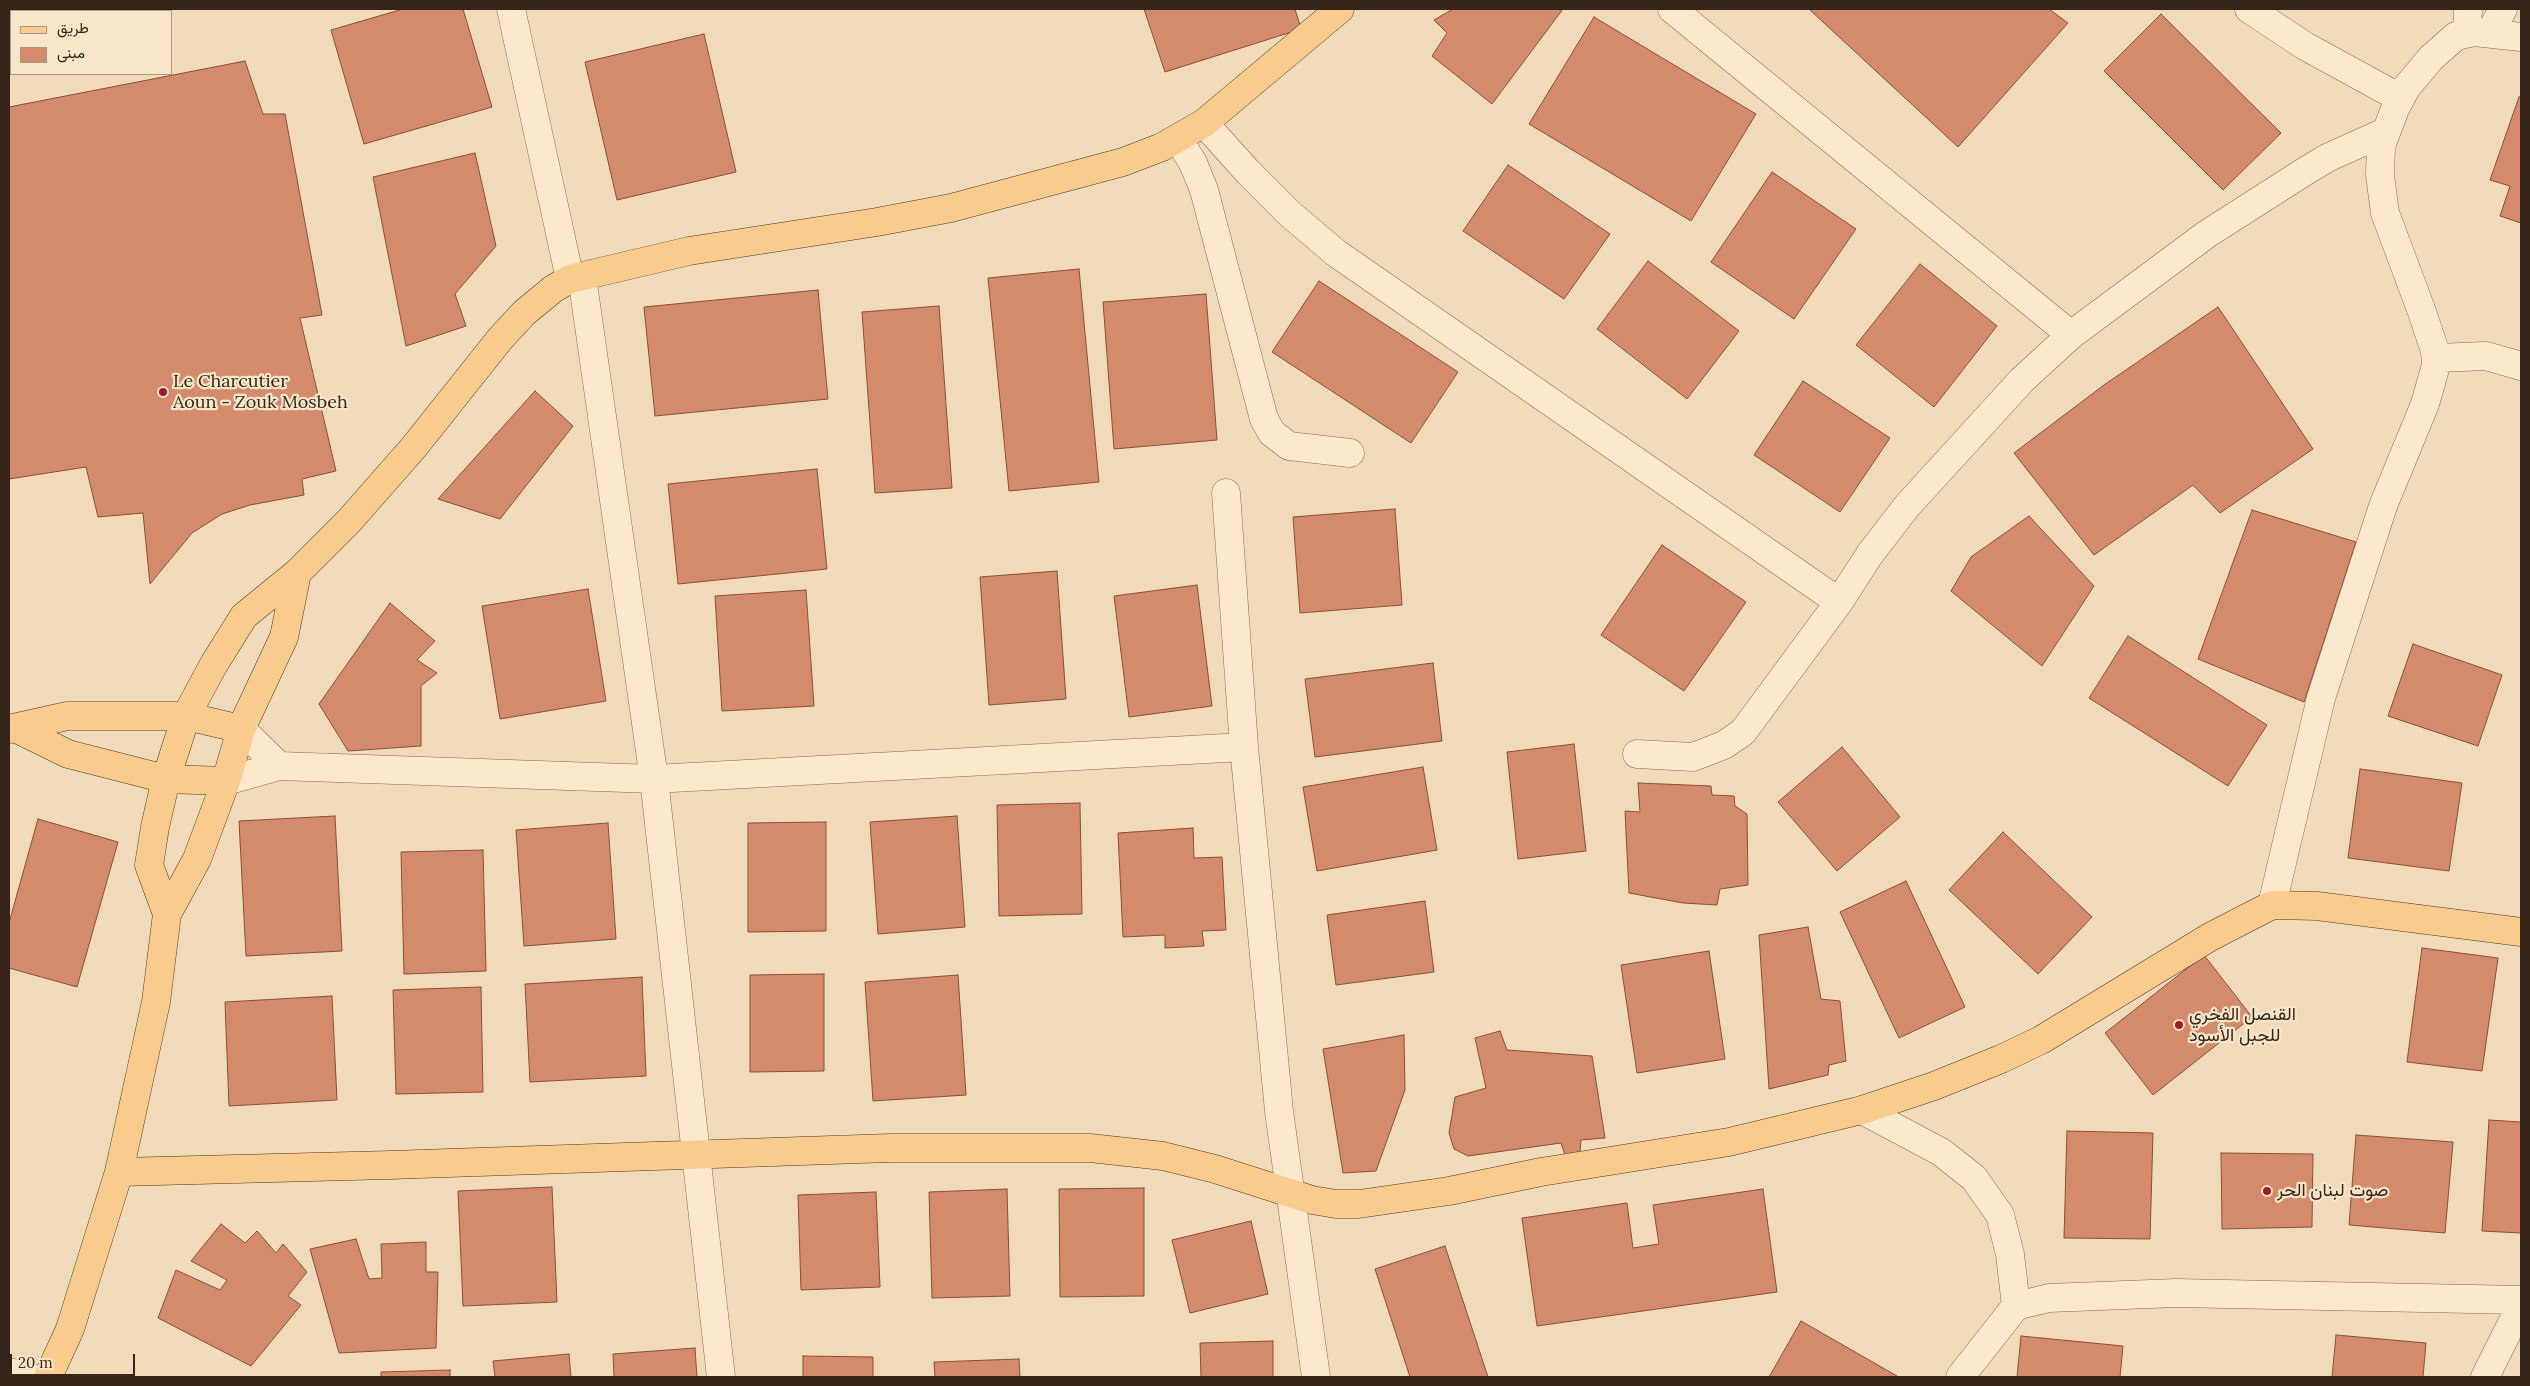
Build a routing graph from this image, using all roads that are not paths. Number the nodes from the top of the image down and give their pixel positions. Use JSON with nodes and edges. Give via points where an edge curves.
{"nodes":[{"id":1,"x":511,"y":9,"type":"edge"},
{"id":2,"x":1340,"y":9,"type":"edge"},
{"id":3,"x":1672,"y":9,"type":"edge"},
{"id":4,"x":2249,"y":9,"type":"edge"},
{"id":5,"x":2503,"y":9,"type":"edge"},
{"id":6,"x":2475,"y":25,"type":"edge"},
{"id":7,"x":2521,"y":37,"type":"edge"},
{"id":8,"x":2400,"y":98,"type":"junction"},
{"id":9,"x":1204,"y":122,"type":"junction"},
{"id":10,"x":2385,"y":132,"type":"junction"},
{"id":11,"x":1178,"y":139,"type":"junction"},
{"id":12,"x":576,"y":278,"type":"junction"},
{"id":13,"x":2071,"y":335,"type":"junction"},
{"id":14,"x":2436,"y":358,"type":"junction"},
{"id":15,"x":2521,"y":366,"type":"edge"},
{"id":16,"x":1350,"y":453,"type":"dead end"},
{"id":17,"x":1226,"y":494,"type":"dead end"},
{"id":18,"x":297,"y":573,"type":"junction"},
{"id":19,"x":1839,"y":602,"type":"junction"},
{"id":20,"x":186,"y":716,"type":"junction"},
{"id":21,"x":12,"y":729,"type":"edge"},
{"id":22,"x":242,"y":729,"type":"junction"},
{"id":23,"x":1244,"y":747,"type":"junction"},
{"id":24,"x":1638,"y":754,"type":"dead end"},
{"id":25,"x":279,"y":766,"type":"junction"},
{"id":26,"x":166,"y":779,"type":"junction"},
{"id":27,"x":654,"y":780,"type":"junction"},
{"id":28,"x":226,"y":781,"type":"junction"},
{"id":29,"x":2272,"y":905,"type":"junction"},
{"id":30,"x":167,"y":914,"type":"junction"},
{"id":31,"x":2521,"y":932,"type":"edge"},
{"id":32,"x":1862,"y":1110,"type":"junction"},
{"id":33,"x":697,"y":1156,"type":"junction"},
{"id":34,"x":120,"y":1172,"type":"junction"},
{"id":35,"x":1289,"y":1193,"type":"junction"},
{"id":36,"x":2521,"y":1300,"type":"edge"},
{"id":37,"x":2521,"y":1305,"type":"edge"},
{"id":38,"x":2016,"y":1306,"type":"junction"},
{"id":39,"x":9,"y":1372,"type":"edge"},
{"id":40,"x":30,"y":1377,"type":"edge"},
{"id":41,"x":48,"y":1377,"type":"edge"},
{"id":42,"x":721,"y":1377,"type":"edge"},
{"id":43,"x":1316,"y":1377,"type":"edge"},
{"id":44,"x":1960,"y":1377,"type":"edge"},
{"id":45,"x":2485,"y":1377,"type":"edge"}],
"edges":[{"from":1,"to":12,"type":"street"},
{"from":2,"to":9,"type":"main road"},
{"from":3,"to":13,"type":"street"},
{"from":4,"to":8,"type":"street","via":[[2304,46]]},
{"from":5,"to":6,"type":"street"},
{"from":6,"to":7,"type":"street"},
{"from":6,"to":8,"type":"street","via":[[2456,36],[2431,58]]},
{"from":8,"to":10,"type":"street"},
{"from":9,"to":11,"type":"main road"},
{"from":9,"to":19,"type":"street","via":[[1290,214],[1336,253]]},
{"from":10,"to":13,"type":"street","via":[[2328,158],[2235,216]]},
{"from":10,"to":14,"type":"street","via":[[2380,175],[2385,213]]},
{"from":11,"to":12,"type":"main road","via":[[1123,162],[951,208],[689,251]]},
{"from":11,"to":16,"type":"street","via":[[1204,190],[1264,419],[1272,433],[1289,446]]},
{"from":12,"to":18,"type":"main road","via":[[553,289],[506,332],[414,447]]},
{"from":12,"to":27,"type":"street"},
{"from":13,"to":19,"type":"street","via":[[2022,380],[1908,506],[1870,554]]},
{"from":14,"to":15,"type":"street","via":[[2486,356]]},
{"from":14,"to":29,"type":"street","via":[[2432,384],[2384,506],[2321,698]]},
{"from":17,"to":23,"type":"street"},
{"from":18,"to":20,"type":"main road","via":[[244,616]]},
{"from":18,"to":22,"type":"main road","via":[[284,637]]},
{"from":19,"to":24,"type":"street","via":[[1743,732],[1724,745],[1692,757]]},
{"from":20,"to":21,"type":"main road","via":[[67,716]]},
{"from":20,"to":22,"type":"main road"},
{"from":20,"to":26,"type":"main road"},
{"from":21,"to":26,"type":"main road","via":[[68,754]]},
{"from":22,"to":25,"type":"street"},
{"from":22,"to":28,"type":"main road"},
{"from":23,"to":27,"type":"street"},
{"from":23,"to":35,"type":"street"},
{"from":25,"to":27,"type":"street"},
{"from":25,"to":28,"type":"street"},
{"from":26,"to":28,"type":"main road"},
{"from":26,"to":30,"type":"main road","via":[[149,865]]},
{"from":27,"to":33,"type":"street"},
{"from":28,"to":30,"type":"main road","via":[[197,859]]},
{"from":29,"to":31,"type":"main road","via":[[2327,908]]},
{"from":29,"to":32,"type":"main road","via":[[2210,937],[2041,1040],[1934,1086]]},
{"from":30,"to":34,"type":"main road","via":[[156,1002]]},
{"from":32,"to":35,"type":"main road","via":[[1729,1142],[1374,1202],[1336,1204]]},
{"from":32,"to":38,"type":"street","via":[[1941,1152],[1974,1178],[2000,1215],[2010,1254]]},
{"from":33,"to":34,"type":"main road"},
{"from":33,"to":35,"type":"main road","via":[[890,1148],[1090,1148],[1163,1156]]},
{"from":33,"to":42,"type":"street"},
{"from":34,"to":41,"type":"main road","via":[[70,1329]]},
{"from":35,"to":43,"type":"street"},
{"from":36,"to":38,"type":"street","via":[[2176,1293],[2049,1298]]},
{"from":37,"to":45,"type":"street"},
{"from":38,"to":44,"type":"street"},
{"from":39,"to":40,"type":"street"}]}
